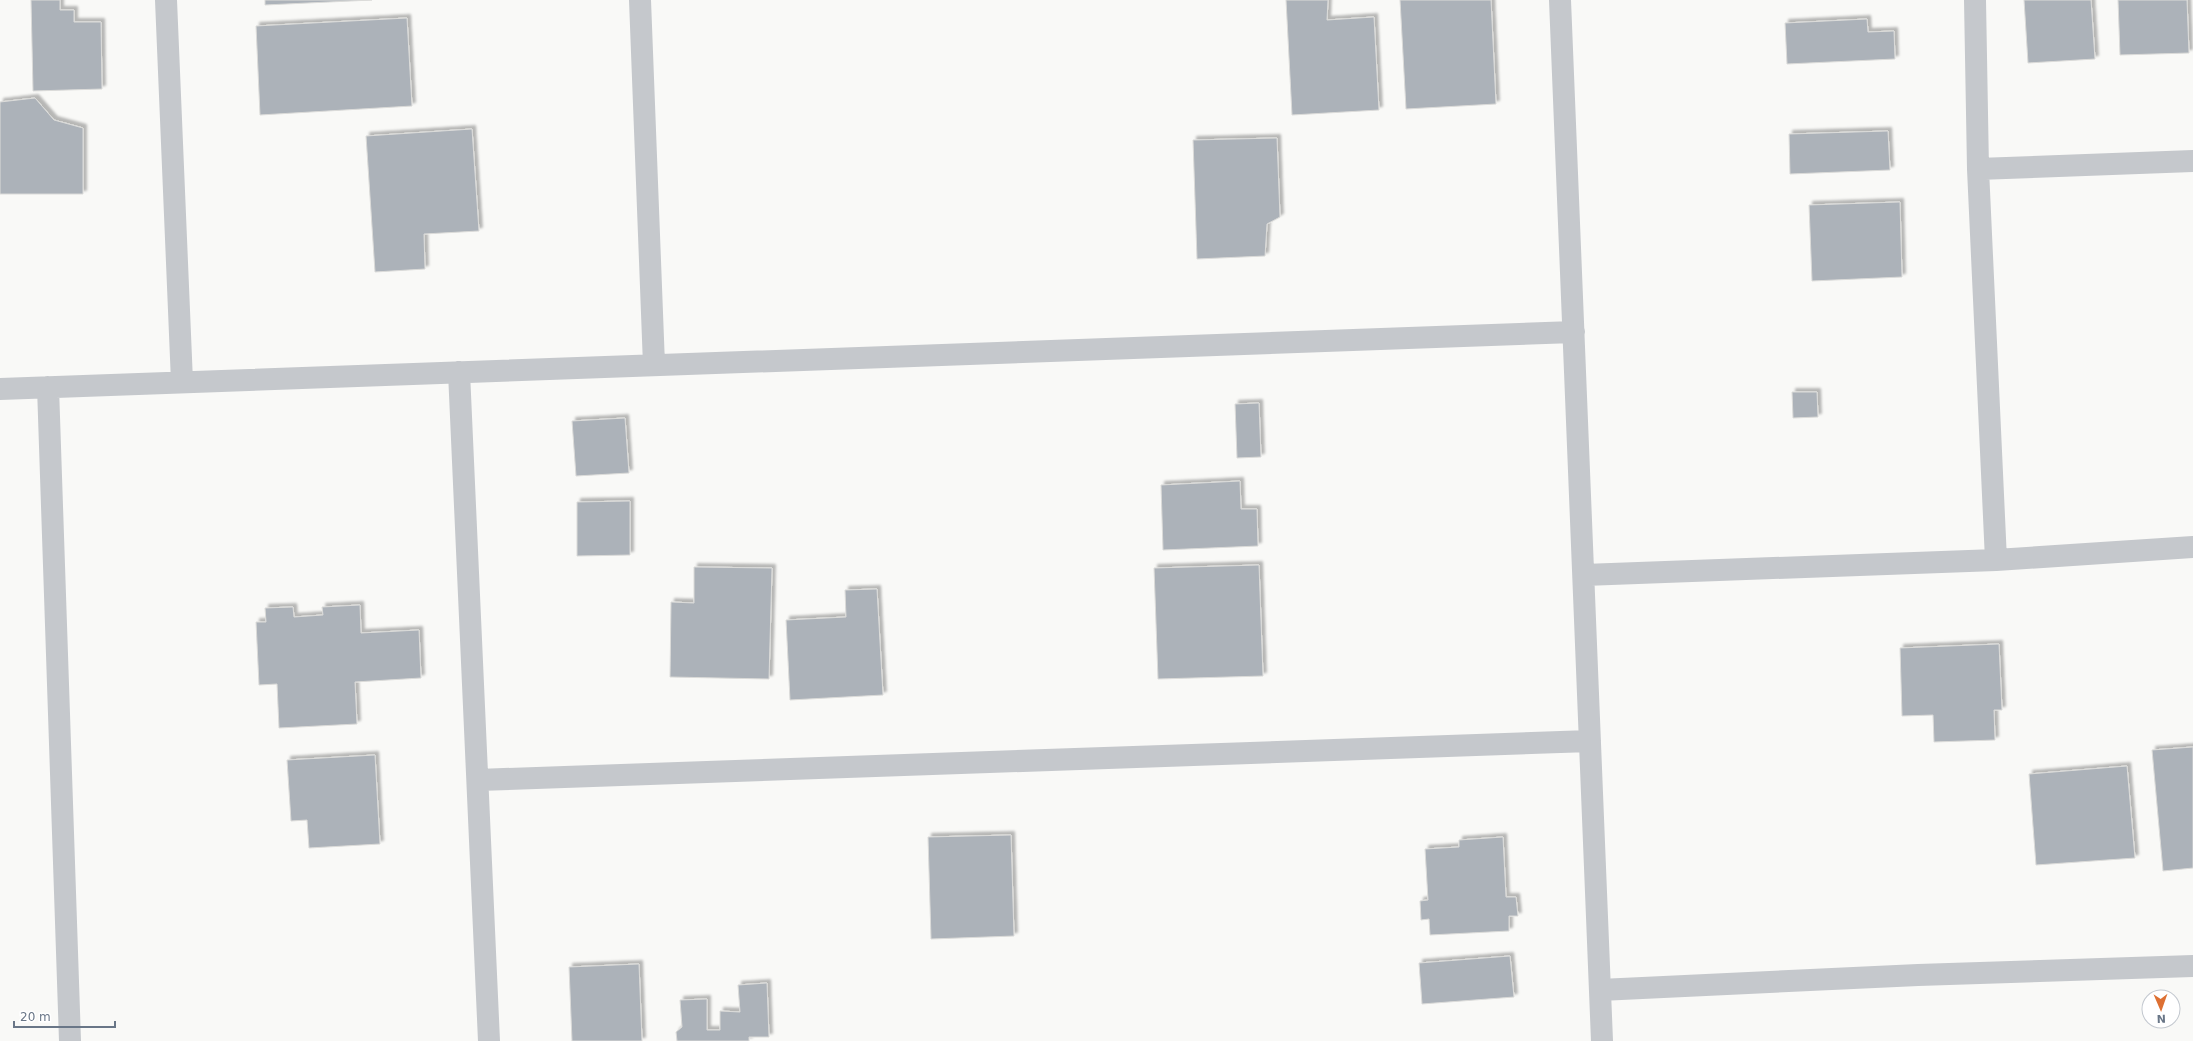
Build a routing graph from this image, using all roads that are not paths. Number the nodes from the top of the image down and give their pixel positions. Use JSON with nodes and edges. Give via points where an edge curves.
{"nodes":[{"id":1,"x":166,"y":0,"type":"edge"},
{"id":2,"x":640,"y":0,"type":"edge"},
{"id":3,"x":1560,"y":0,"type":"edge"},
{"id":4,"x":1974,"y":0,"type":"edge"},
{"id":5,"x":2193,"y":161,"type":"edge"},
{"id":6,"x":1978,"y":169,"type":"junction"},
{"id":7,"x":1574,"y":332,"type":"junction"},
{"id":8,"x":654,"y":365,"type":"junction"},
{"id":9,"x":459,"y":372,"type":"junction"},
{"id":10,"x":182,"y":382,"type":"junction"},
{"id":11,"x":48,"y":387,"type":"junction"},
{"id":12,"x":0,"y":389,"type":"edge"},
{"id":13,"x":2193,"y":547,"type":"edge"},
{"id":14,"x":1996,"y":560,"type":"junction"},
{"id":15,"x":1584,"y":575,"type":"junction"},
{"id":16,"x":1590,"y":741,"type":"junction"},
{"id":17,"x":478,"y":780,"type":"junction"},
{"id":18,"x":2193,"y":966,"type":"edge"},
{"id":19,"x":1600,"y":990,"type":"junction"},
{"id":20,"x":70,"y":1041,"type":"edge"},
{"id":21,"x":489,"y":1041,"type":"edge"},
{"id":22,"x":1602,"y":1041,"type":"edge"}],
"edges":[{"from":1,"to":10,"type":"street"},
{"from":2,"to":8,"type":"street"},
{"from":3,"to":7,"type":"street"},
{"from":4,"to":6,"type":"street"},
{"from":5,"to":6,"type":"street"},
{"from":6,"to":14,"type":"street"},
{"from":7,"to":8,"type":"street"},
{"from":7,"to":15,"type":"street"},
{"from":8,"to":9,"type":"street"},
{"from":9,"to":10,"type":"street"},
{"from":9,"to":17,"type":"street"},
{"from":10,"to":11,"type":"street"},
{"from":11,"to":12,"type":"street"},
{"from":11,"to":20,"type":"street"},
{"from":13,"to":14,"type":"street"},
{"from":14,"to":15,"type":"street"},
{"from":15,"to":16,"type":"street"},
{"from":16,"to":17,"type":"street"},
{"from":16,"to":19,"type":"street"},
{"from":17,"to":21,"type":"street"},
{"from":18,"to":19,"type":"street","via":[[1918,975]]},
{"from":19,"to":22,"type":"street"}]}
